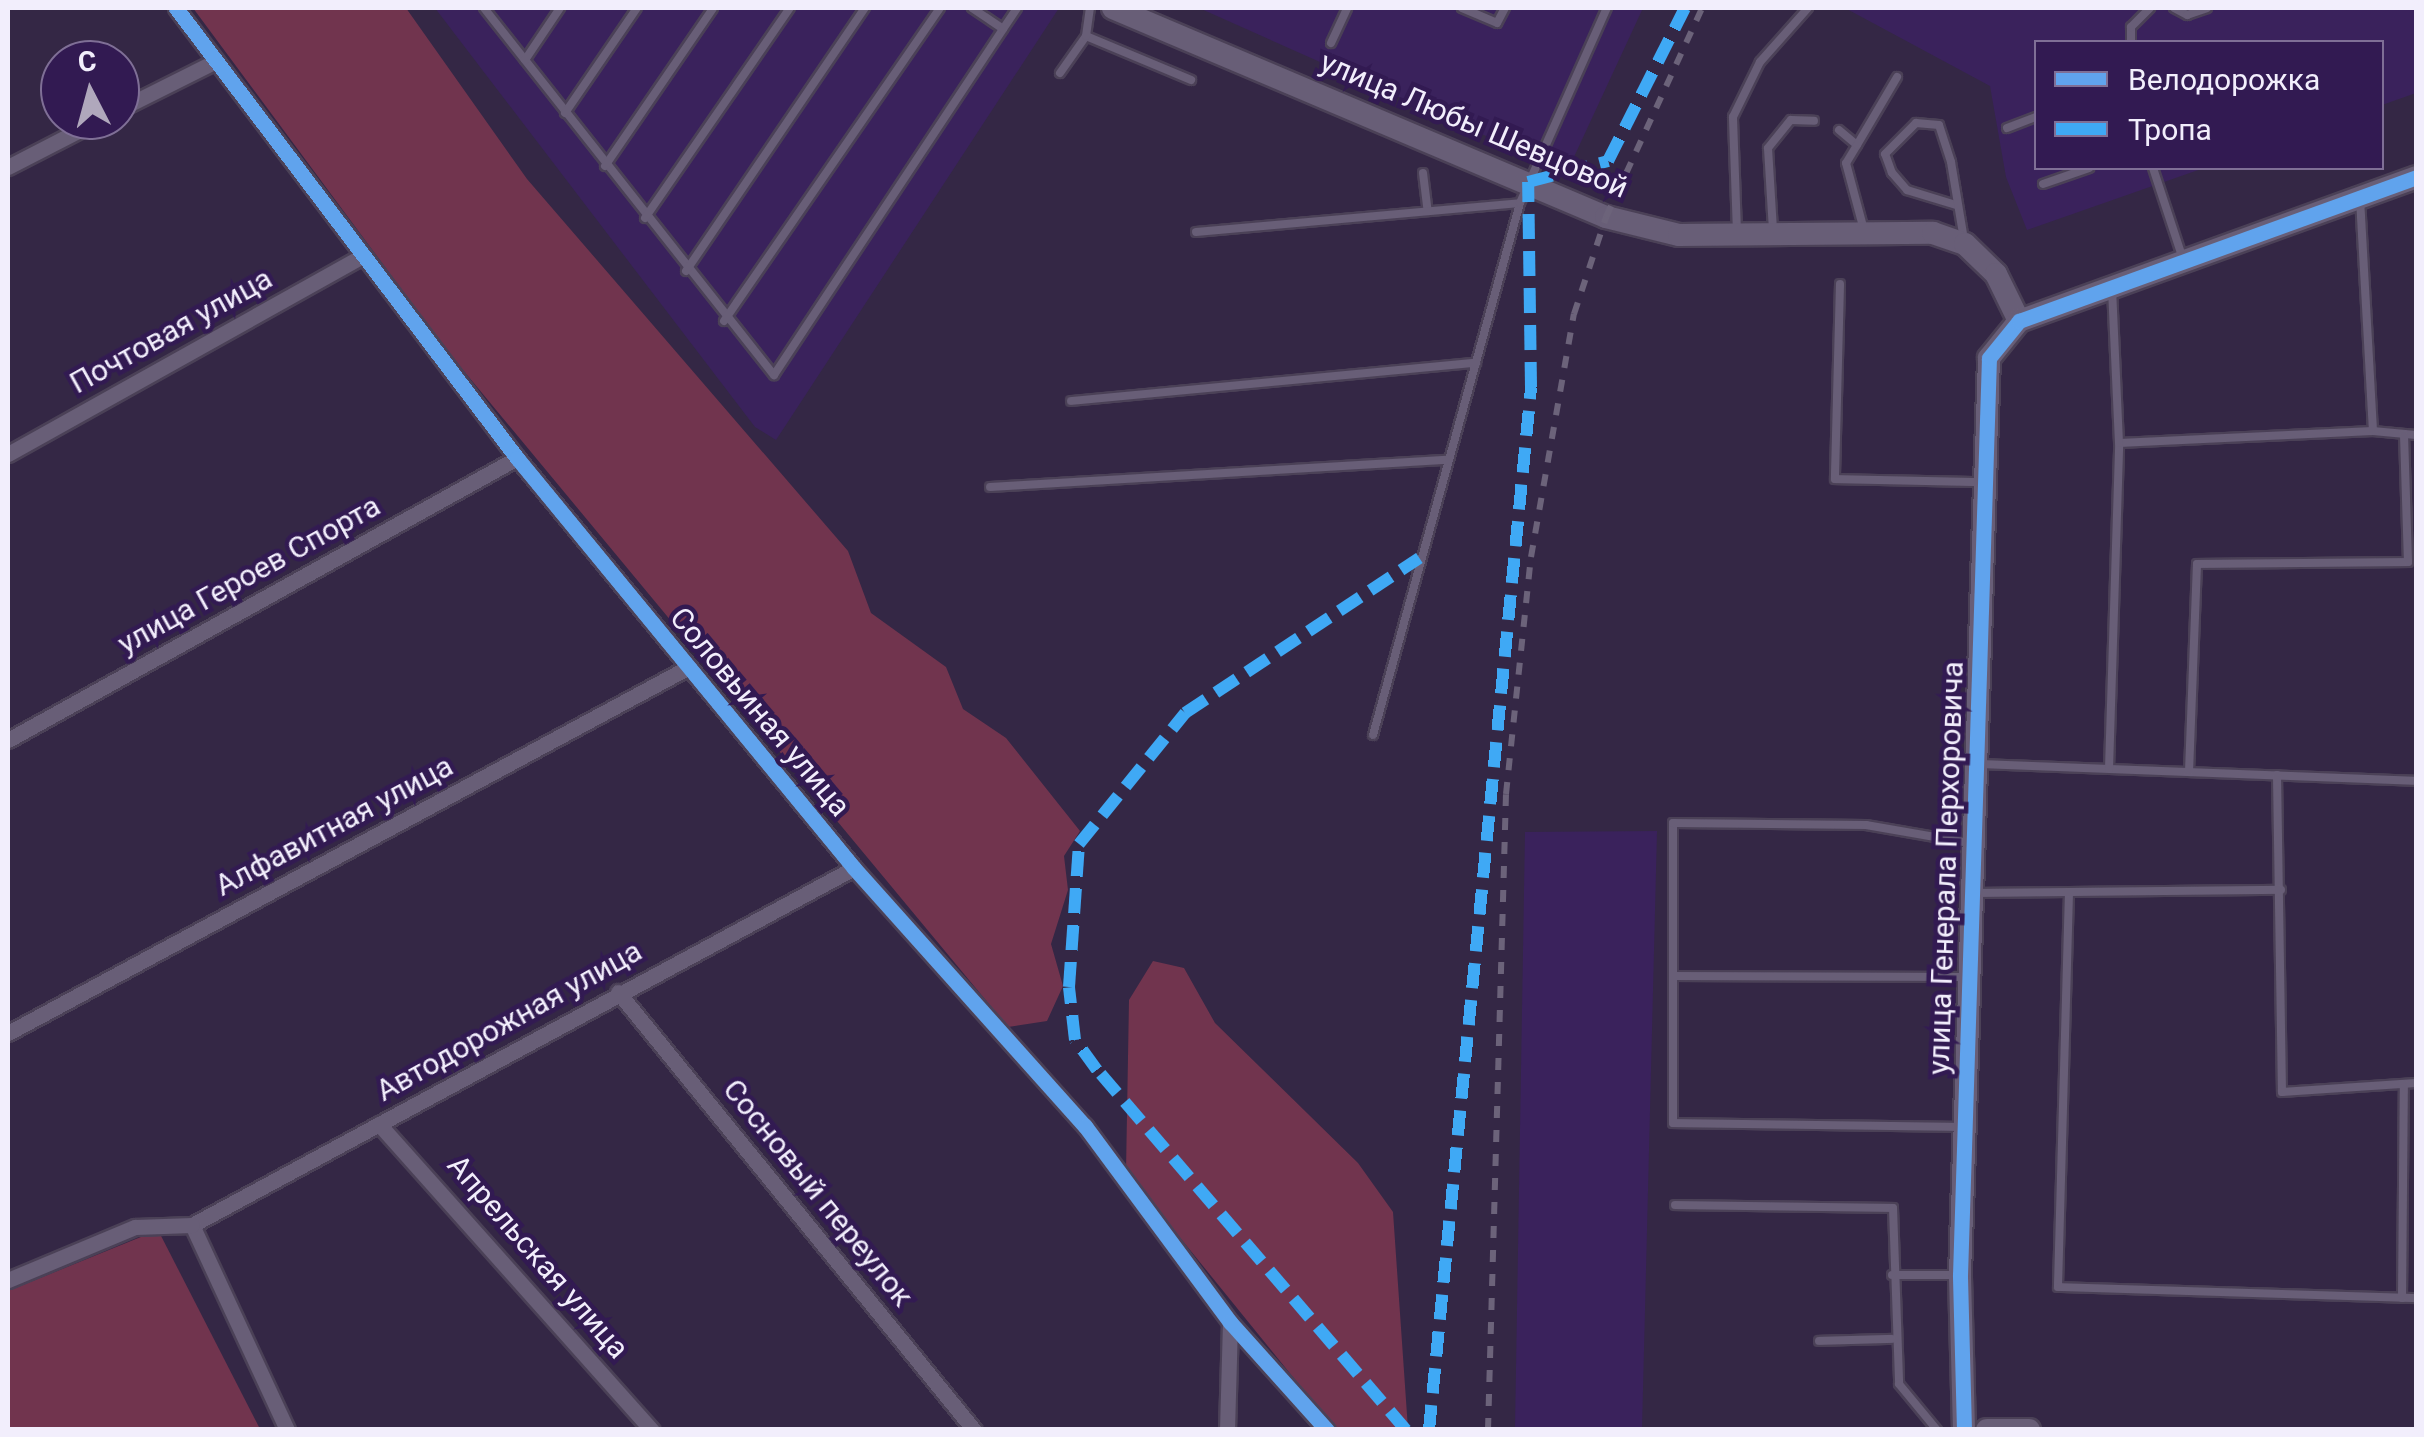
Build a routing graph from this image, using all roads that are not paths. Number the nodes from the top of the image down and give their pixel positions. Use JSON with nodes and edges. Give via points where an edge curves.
{"nodes":[{"id":1,"x":176,"y":8,"type":"edge"},
{"id":2,"x":560,"y":8,"type":"edge"},
{"id":3,"x":637,"y":8,"type":"edge"},
{"id":4,"x":713,"y":8,"type":"edge"},
{"id":5,"x":790,"y":8,"type":"edge"},
{"id":6,"x":864,"y":8,"type":"edge"},
{"id":7,"x":940,"y":8,"type":"edge"},
{"id":8,"x":972,"y":8,"type":"edge"},
{"id":9,"x":1017,"y":8,"type":"edge"},
{"id":10,"x":1090,"y":8,"type":"edge"},
{"id":11,"x":1113,"y":8,"type":"edge"},
{"id":12,"x":1346,"y":8,"type":"edge"},
{"id":13,"x":1462,"y":8,"type":"edge"},
{"id":14,"x":1504,"y":8,"type":"edge"},
{"id":15,"x":1608,"y":8,"type":"edge"},
{"id":16,"x":1808,"y":8,"type":"edge"},
{"id":17,"x":2150,"y":8,"type":"edge"},
{"id":18,"x":2174,"y":8,"type":"edge"},
{"id":19,"x":2207,"y":8,"type":"edge"},
{"id":20,"x":489,"y":10,"type":"edge"},
{"id":21,"x":1002,"y":29,"type":"junction"},
{"id":22,"x":1086,"y":36,"type":"junction"},
{"id":23,"x":2131,"y":40,"type":"edge"},
{"id":24,"x":1331,"y":43,"type":"dead end"},
{"id":25,"x":525,"y":60,"type":"junction"},
{"id":26,"x":214,"y":62,"type":"junction"},
{"id":27,"x":1060,"y":73,"type":"dead end"},
{"id":28,"x":1897,"y":77,"type":"dead end"},
{"id":29,"x":1191,"y":80,"type":"dead end"},
{"id":30,"x":140,"y":99,"type":"edge"},
{"id":31,"x":565,"y":113,"type":"junction"},
{"id":32,"x":2034,"y":118,"type":"edge"},
{"id":33,"x":1814,"y":121,"type":"dead end"},
{"id":34,"x":2007,"y":128,"type":"dead end"},
{"id":35,"x":1839,"y":130,"type":"dead end"},
{"id":36,"x":60,"y":140,"type":"edge"},
{"id":37,"x":1857,"y":145,"type":"junction"},
{"id":38,"x":605,"y":166,"type":"junction"},
{"id":39,"x":8,"y":167,"type":"edge"},
{"id":40,"x":2083,"y":170,"type":"edge"},
{"id":41,"x":2154,"y":170,"type":"edge"},
{"id":42,"x":1423,"y":173,"type":"dead end"},
{"id":43,"x":2416,"y":177,"type":"edge"},
{"id":44,"x":2043,"y":184,"type":"dead end"},
{"id":45,"x":1524,"y":192,"type":"junction"},
{"id":46,"x":2360,"y":197,"type":"junction"},
{"id":47,"x":1956,"y":205,"type":"junction"},
{"id":48,"x":1428,"y":212,"type":"junction"},
{"id":49,"x":645,"y":218,"type":"junction"},
{"id":50,"x":1196,"y":232,"type":"dead end"},
{"id":51,"x":1865,"y":234,"type":"junction"},
{"id":52,"x":1774,"y":235,"type":"junction"},
{"id":53,"x":1737,"y":237,"type":"junction"},
{"id":54,"x":1965,"y":244,"type":"junction"},
{"id":55,"x":362,"y":256,"type":"junction"},
{"id":56,"x":2183,"y":260,"type":"junction"},
{"id":57,"x":686,"y":271,"type":"junction"},
{"id":58,"x":1840,"y":284,"type":"dead end"},
{"id":59,"x":2112,"y":286,"type":"junction"},
{"id":60,"x":2019,"y":321,"type":"junction"},
{"id":61,"x":724,"y":322,"type":"junction"},
{"id":62,"x":1476,"y":363,"type":"junction"},
{"id":63,"x":1071,"y":401,"type":"dead end"},
{"id":64,"x":2373,"y":431,"type":"junction"},
{"id":65,"x":2404,"y":434,"type":"junction"},
{"id":66,"x":2416,"y":435,"type":"edge"},
{"id":67,"x":2119,"y":443,"type":"junction"},
{"id":68,"x":8,"y":454,"type":"edge"},
{"id":69,"x":517,"y":458,"type":"junction"},
{"id":70,"x":1446,"y":460,"type":"junction"},
{"id":71,"x":1985,"y":482,"type":"junction"},
{"id":72,"x":990,"y":487,"type":"dead end"},
{"id":73,"x":687,"y":668,"type":"junction"},
{"id":74,"x":1373,"y":735,"type":"dead end"},
{"id":75,"x":8,"y":740,"type":"edge"},
{"id":76,"x":1978,"y":764,"type":"junction"},
{"id":77,"x":2109,"y":769,"type":"junction"},
{"id":78,"x":2189,"y":772,"type":"junction"},
{"id":79,"x":2277,"y":775,"type":"junction"},
{"id":80,"x":2416,"y":780,"type":"edge"},
{"id":81,"x":1974,"y":844,"type":"junction"},
{"id":82,"x":854,"y":868,"type":"junction"},
{"id":83,"x":2280,"y":890,"type":"junction"},
{"id":84,"x":1972,"y":892,"type":"junction"},
{"id":85,"x":2070,"y":892,"type":"junction"},
{"id":86,"x":1673,"y":976,"type":"junction"},
{"id":87,"x":1970,"y":976,"type":"junction"},
{"id":88,"x":618,"y":992,"type":"junction"},
{"id":89,"x":8,"y":1033,"type":"edge"},
{"id":90,"x":2416,"y":1083,"type":"edge"},
{"id":91,"x":2404,"y":1084,"type":"junction"},
{"id":92,"x":379,"y":1124,"type":"junction"},
{"id":93,"x":1964,"y":1127,"type":"junction"},
{"id":94,"x":2404,"y":1134,"type":"junction"},
{"id":95,"x":2416,"y":1135,"type":"edge"},
{"id":96,"x":1674,"y":1205,"type":"dead end"},
{"id":97,"x":192,"y":1225,"type":"junction"},
{"id":98,"x":1892,"y":1275,"type":"junction"},
{"id":99,"x":1960,"y":1275,"type":"junction"},
{"id":100,"x":8,"y":1280,"type":"edge"},
{"id":101,"x":2402,"y":1298,"type":"junction"},
{"id":102,"x":2416,"y":1298,"type":"edge"},
{"id":103,"x":1230,"y":1322,"type":"junction"},
{"id":104,"x":1892,"y":1339,"type":"junction"},
{"id":105,"x":1819,"y":1340,"type":"dead end"},
{"id":106,"x":287,"y":1430,"type":"edge"},
{"id":107,"x":652,"y":1430,"type":"edge"},
{"id":108,"x":974,"y":1430,"type":"edge"},
{"id":109,"x":1227,"y":1430,"type":"edge"},
{"id":110,"x":1327,"y":1430,"type":"edge"},
{"id":111,"x":1937,"y":1430,"type":"edge"},
{"id":112,"x":1964,"y":1430,"type":"edge"},
{"id":113,"x":1987,"y":1430,"type":"edge"},
{"id":114,"x":2029,"y":1430,"type":"edge"}],
"edges":[{"from":1,"to":26,"type":"street","name":"Соловьиная улица"},
{"from":2,"to":25,"type":"lane"},
{"from":3,"to":31,"type":"lane"},
{"from":4,"to":38,"type":"lane"},
{"from":5,"to":49,"type":"lane"},
{"from":6,"to":57,"type":"lane"},
{"from":7,"to":61,"type":"lane"},
{"from":8,"to":21,"type":"lane"},
{"from":9,"to":21,"type":"lane"},
{"from":10,"to":22,"type":"lane"},
{"from":11,"to":45,"type":"street","name":"улица Любы Шевцовой"},
{"from":12,"to":24,"type":"lane"},
{"from":13,"to":14,"type":"lane","via":[[1497,23]]},
{"from":15,"to":45,"type":"lane"},
{"from":16,"to":53,"type":"lane","via":[[1760,62],[1733,117]]},
{"from":17,"to":23,"type":"lane","via":[[2131,27]]},
{"from":18,"to":19,"type":"lane","via":[[2187,15]]},
{"from":20,"to":25,"type":"lane"},
{"from":21,"to":61,"type":"lane","via":[[774,375]]},
{"from":22,"to":27,"type":"lane"},
{"from":22,"to":29,"type":"lane"},
{"from":25,"to":31,"type":"lane"},
{"from":26,"to":30,"type":"street"},
{"from":26,"to":55,"type":"street","name":"Соловьиная улица"},
{"from":28,"to":37,"type":"lane"},
{"from":31,"to":38,"type":"lane"},
{"from":32,"to":34,"type":"lane"},
{"from":33,"to":52,"type":"lane","via":[[1791,120],[1768,148]]},
{"from":35,"to":37,"type":"lane"},
{"from":36,"to":39,"type":"street"},
{"from":37,"to":51,"type":"lane","via":[[1846,162]]},
{"from":38,"to":49,"type":"lane"},
{"from":40,"to":44,"type":"lane"},
{"from":41,"to":56,"type":"lane"},
{"from":42,"to":48,"type":"lane"},
{"from":43,"to":46,"type":"street"},
{"from":45,"to":48,"type":"lane"},
{"from":45,"to":53,"type":"street","name":"улица Любы Шевцовой","via":[[1606,217]]},
{"from":45,"to":62,"type":"lane"},
{"from":46,"to":56,"type":"street"},
{"from":46,"to":64,"type":"lane"},
{"from":47,"to":47,"type":"lane","via":[[1939,125],[1916,123],[1885,154],[1892,173],[1907,190]]},
{"from":47,"to":54,"type":"lane"},
{"from":48,"to":50,"type":"lane"},
{"from":49,"to":57,"type":"lane"},
{"from":51,"to":52,"type":"street","name":"улица Любы Шевцовой"},
{"from":51,"to":54,"type":"street","name":"улица Любы Шевцовой","via":[[1933,233]]},
{"from":52,"to":53,"type":"street","name":"улица Любы Шевцовой"},
{"from":54,"to":60,"type":"street","via":[[1996,274]]},
{"from":55,"to":68,"type":"street","name":"Почтовая улица"},
{"from":55,"to":69,"type":"street","name":"Соловьиная улица"},
{"from":56,"to":59,"type":"street"},
{"from":57,"to":61,"type":"lane"},
{"from":58,"to":71,"type":"lane","via":[[1835,479]]},
{"from":59,"to":60,"type":"street"},
{"from":59,"to":67,"type":"lane"},
{"from":60,"to":71,"type":"street","name":"улица Генерала Перхоровича","via":[[1989,358]]},
{"from":62,"to":63,"type":"lane"},
{"from":62,"to":70,"type":"lane"},
{"from":64,"to":65,"type":"lane"},
{"from":64,"to":67,"type":"lane"},
{"from":65,"to":66,"type":"lane"},
{"from":65,"to":78,"type":"lane","via":[[2408,562],[2197,564]]},
{"from":67,"to":77,"type":"lane"},
{"from":69,"to":73,"type":"street","name":"Соловьиная улица"},
{"from":69,"to":75,"type":"street","name":"улица Героев Спорта"},
{"from":70,"to":72,"type":"lane"},
{"from":70,"to":74,"type":"lane"},
{"from":71,"to":76,"type":"street","name":"улица Генерала Перхоровича"},
{"from":73,"to":82,"type":"street","name":"Соловьиная улица"},
{"from":73,"to":89,"type":"street","name":"Алфавитная улица"},
{"from":76,"to":77,"type":"lane"},
{"from":76,"to":81,"type":"street","name":"улица Генерала Перхоровича"},
{"from":77,"to":78,"type":"lane"},
{"from":78,"to":79,"type":"lane"},
{"from":79,"to":80,"type":"lane"},
{"from":79,"to":83,"type":"lane"},
{"from":81,"to":84,"type":"street","name":"улица Генерала Перхоровича"},
{"from":81,"to":86,"type":"lane","via":[[1866,825],[1673,823]]},
{"from":82,"to":88,"type":"street","name":"Автодорожная улица"},
{"from":82,"to":103,"type":"street","name":"Соловьиная улица","via":[[1085,1126]]},
{"from":83,"to":85,"type":"lane"},
{"from":83,"to":91,"type":"lane","via":[[2282,1092]]},
{"from":84,"to":85,"type":"lane"},
{"from":84,"to":87,"type":"street","name":"улица Генерала Перхоровича"},
{"from":85,"to":101,"type":"lane","via":[[2058,1288]]},
{"from":86,"to":87,"type":"lane"},
{"from":86,"to":93,"type":"lane","via":[[1673,1123]]},
{"from":87,"to":93,"type":"street","name":"улица Генерала Перхоровича"},
{"from":88,"to":92,"type":"street","name":"Автодорожная улица"},
{"from":88,"to":108,"type":"street","name":"Сосновый переулок"},
{"from":90,"to":91,"type":"lane"},
{"from":91,"to":94,"type":"lane"},
{"from":92,"to":97,"type":"street","name":"Автодорожная улица"},
{"from":92,"to":107,"type":"street","name":"Апрельская улица"},
{"from":93,"to":99,"type":"street","name":"улица Генерала Перхоровича"},
{"from":94,"to":95,"type":"lane"},
{"from":94,"to":101,"type":"lane"},
{"from":96,"to":98,"type":"lane","via":[[1893,1208]]},
{"from":97,"to":100,"type":"street","via":[[135,1228]]},
{"from":97,"to":106,"type":"street"},
{"from":98,"to":99,"type":"lane"},
{"from":98,"to":104,"type":"lane"},
{"from":99,"to":112,"type":"street","name":"улица Генерала Перхоровича"},
{"from":101,"to":102,"type":"lane"},
{"from":103,"to":109,"type":"street"},
{"from":103,"to":110,"type":"street","name":"Соловьиная улица"},
{"from":104,"to":105,"type":"lane"},
{"from":104,"to":111,"type":"lane","via":[[1899,1384]]},
{"from":113,"to":114,"type":"street"}]}
